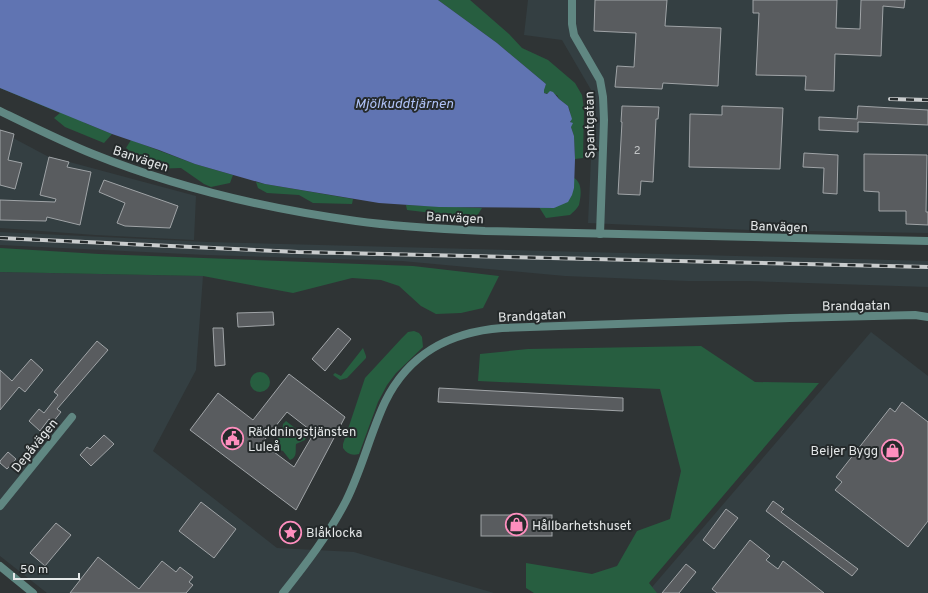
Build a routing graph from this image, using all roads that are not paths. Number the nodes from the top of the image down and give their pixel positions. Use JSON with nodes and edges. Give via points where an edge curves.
{"nodes":[{"id":1,"x":572,"y":0,"type":"edge"},
{"id":2,"x":0,"y":111,"type":"edge"},
{"id":3,"x":600,"y":234,"type":"junction"},
{"id":4,"x":928,"y":241,"type":"edge"},
{"id":5,"x":928,"y":317,"type":"edge"},
{"id":6,"x":72,"y":417,"type":"dead end"},
{"id":7,"x":0,"y":506,"type":"edge"},
{"id":8,"x":0,"y":566,"type":"edge"},
{"id":9,"x":33,"y":593,"type":"edge"},
{"id":10,"x":282,"y":593,"type":"edge"}],
"edges":[{"from":1,"to":3,"type":"street","name":"Spantgatan","via":[[574,35],[600,80],[603,97]]},
{"from":2,"to":3,"type":"street","name":"Banvägen","via":[[60,140],[131,168],[275,207],[393,225]]},
{"from":3,"to":4,"type":"street","name":"Banvägen"},
{"from":5,"to":10,"type":"street","name":"Brandgatan","via":[[915,315],[790,318],[502,328],[471,332],[443,341],[427,351],[395,385],[385,402],[354,484],[338,515],[319,546]]},
{"from":6,"to":7,"type":"street","name":"Depåvägen"},
{"from":8,"to":9,"type":"street"}]}
